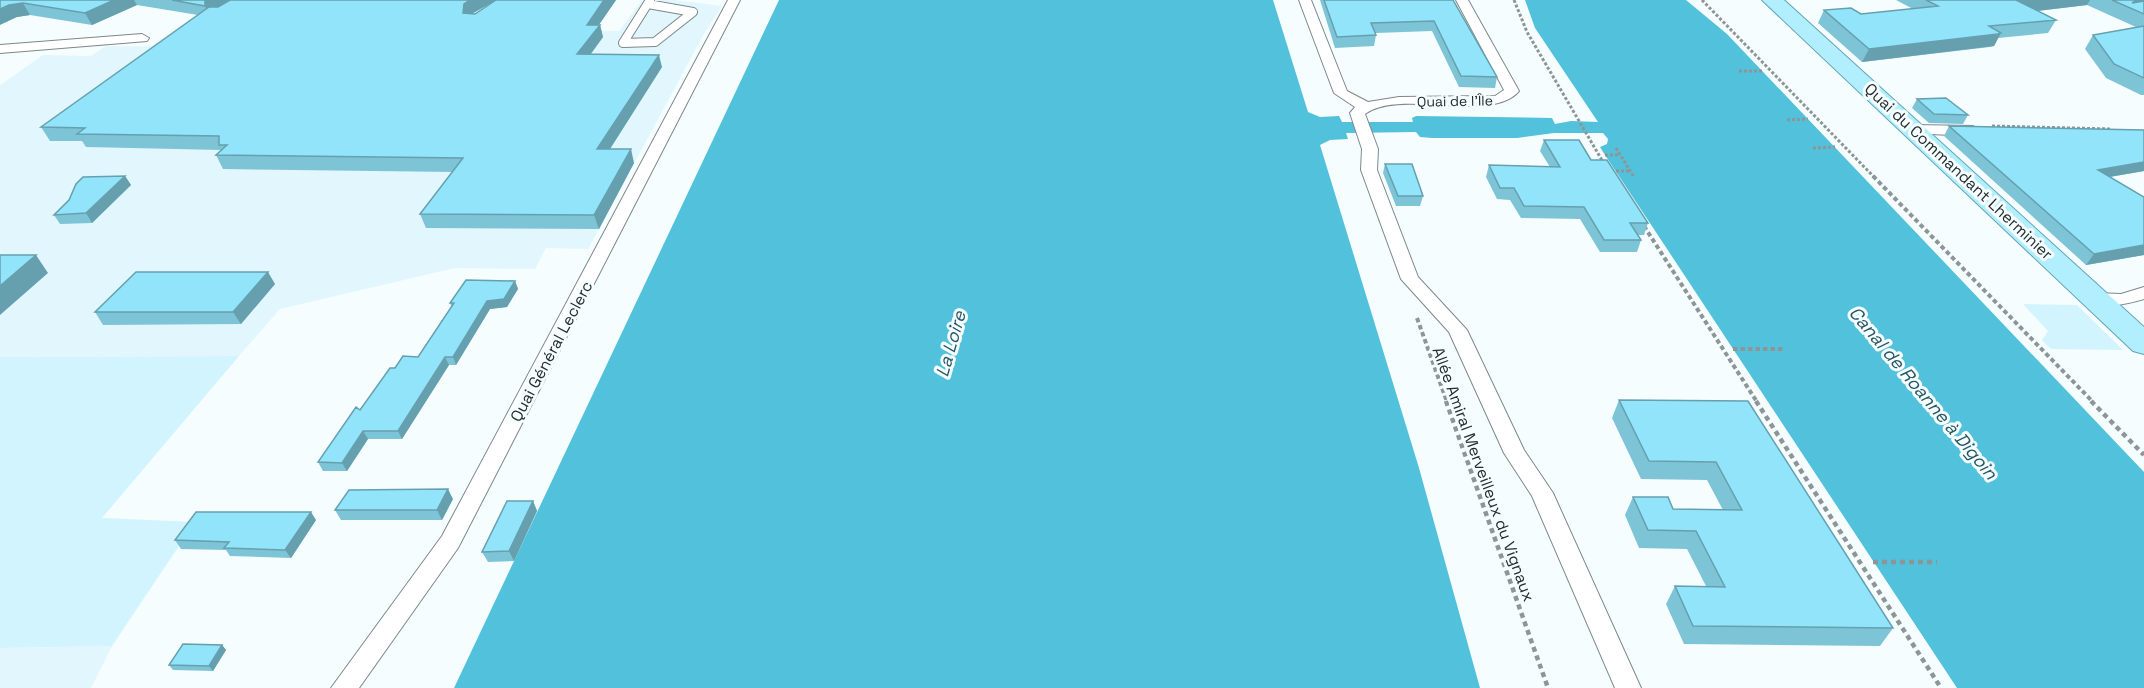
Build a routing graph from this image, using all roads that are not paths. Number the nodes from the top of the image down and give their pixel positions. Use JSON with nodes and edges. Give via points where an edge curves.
{"nodes":[{"id":1,"x":734,"y":0,"type":"edge"},
{"id":2,"x":1305,"y":0,"type":"edge"},
{"id":3,"x":1462,"y":0,"type":"edge"},
{"id":4,"x":1772,"y":0,"type":"edge"},
{"id":5,"x":649,"y":2,"type":"edge"},
{"id":6,"x":142,"y":38,"type":"dead end"},
{"id":7,"x":0,"y":49,"type":"edge"},
{"id":8,"x":1361,"y":113,"type":"junction"},
{"id":9,"x":1988,"y":128,"type":"edge"},
{"id":10,"x":1914,"y":129,"type":"junction"},
{"id":11,"x":2144,"y":293,"type":"edge"},
{"id":12,"x":2096,"y":299,"type":"junction"},
{"id":13,"x":2144,"y":344,"type":"edge"},
{"id":14,"x":344,"y":688,"type":"edge"},
{"id":15,"x":1628,"y":688,"type":"edge"}],
"edges":[{"from":1,"to":14,"type":"street","name":"Quai Général Leclerc","via":[[450,542]]},
{"from":2,"to":8,"type":"street","via":[[1341,93]]},
{"from":3,"to":8,"type":"street","name":"Quai de l'Île","via":[[1509,82],[1509,95],[1482,102],[1384,102]]},
{"from":4,"to":10,"type":"main road","name":"Quai du Commandant Lherminier"},
{"from":5,"to":5,"type":"lane","via":[[629,33],[623,43],[654,42],[693,12]]},
{"from":6,"to":7,"type":"street"},
{"from":8,"to":15,"type":"street","via":[[1369,170],[1410,279],[1457,330],[1515,453],[1542,493]]},
{"from":9,"to":10,"type":"street"},
{"from":10,"to":12,"type":"main road","name":"Quai du Commandant Lherminier"},
{"from":11,"to":12,"type":"street","via":[[2122,300]]},
{"from":12,"to":13,"type":"main road","name":"Quai du Commandant Lherminier"}]}
